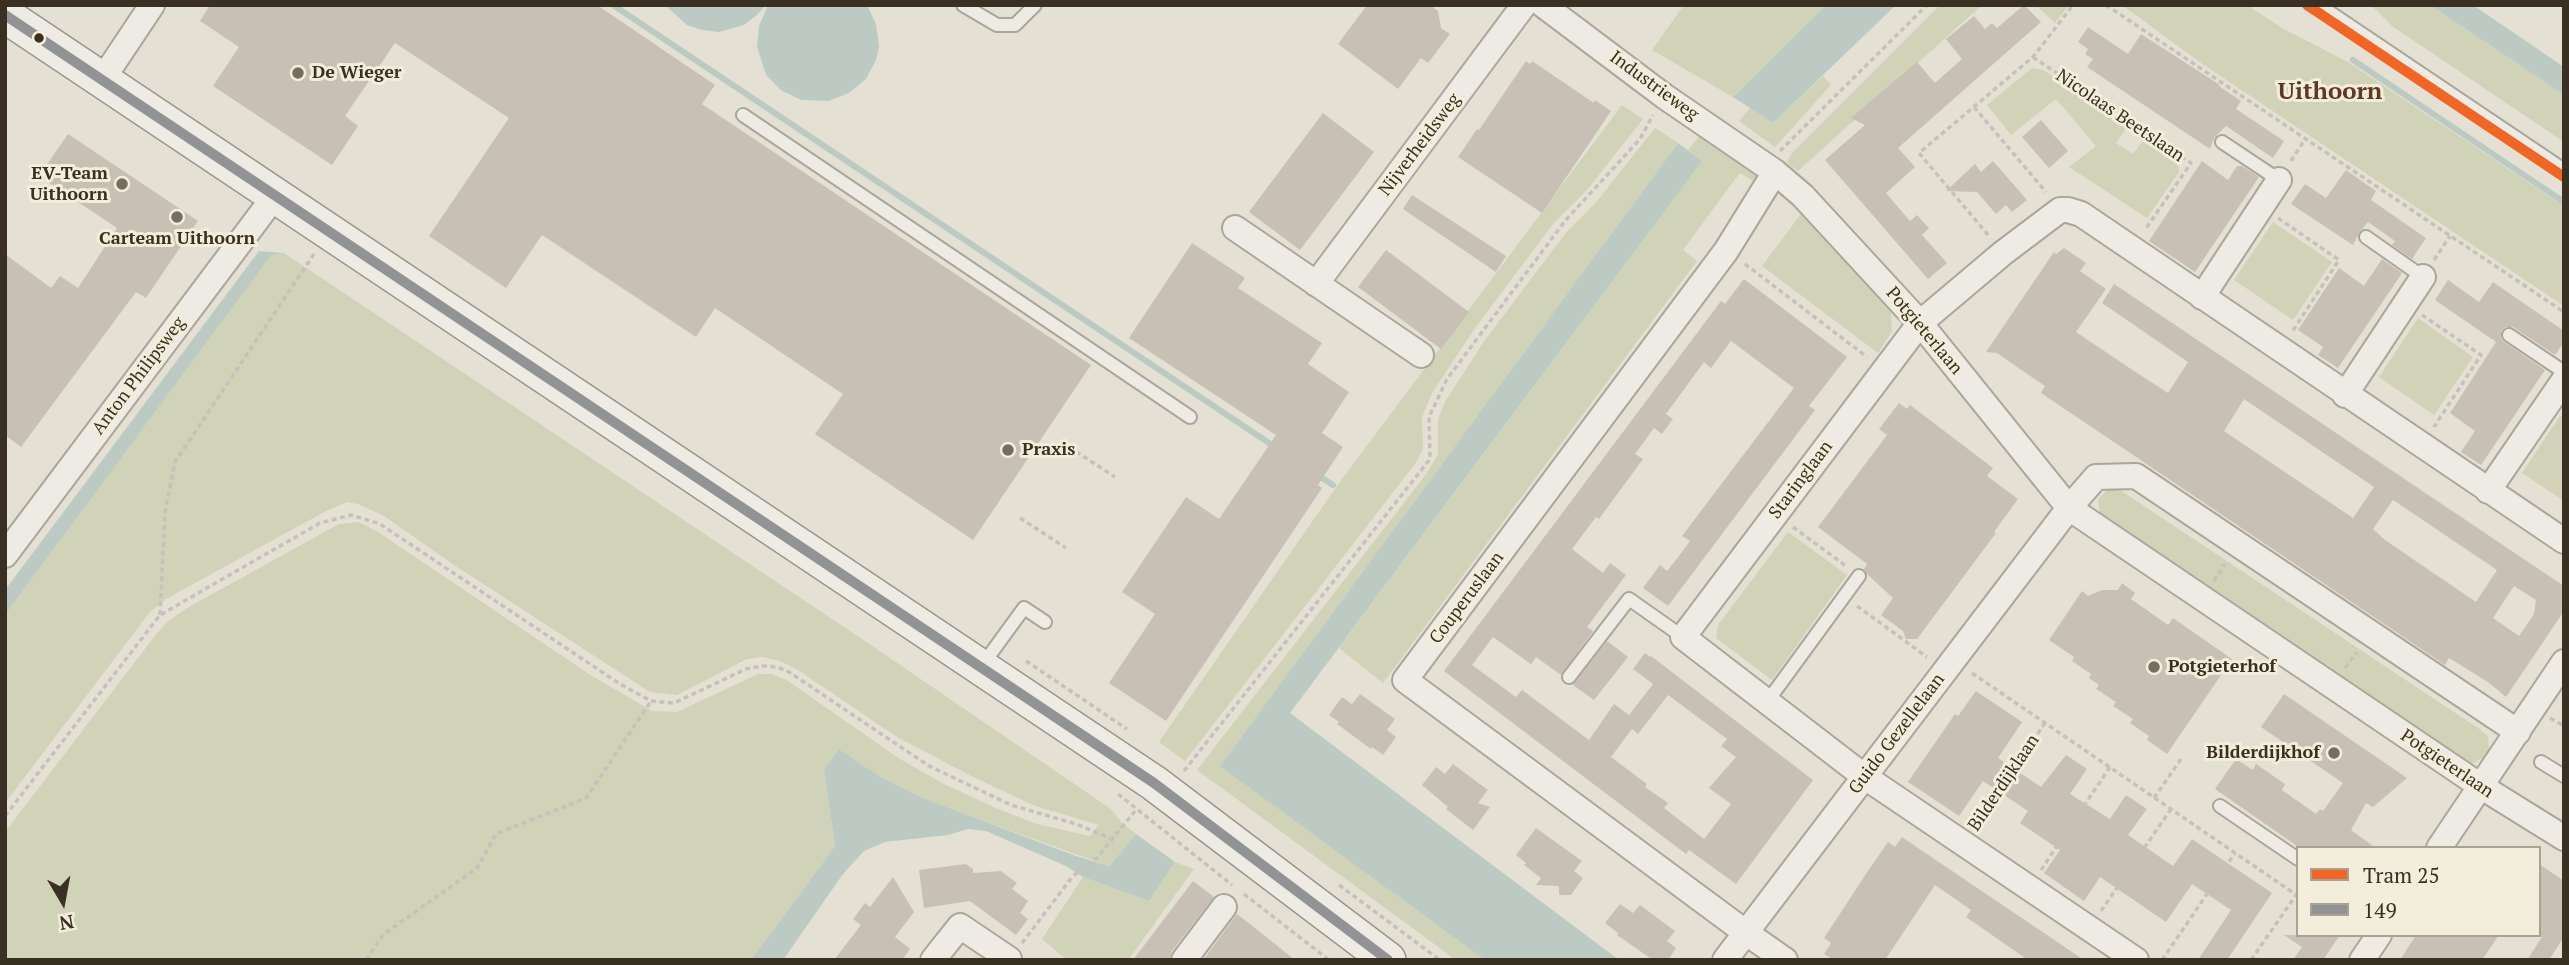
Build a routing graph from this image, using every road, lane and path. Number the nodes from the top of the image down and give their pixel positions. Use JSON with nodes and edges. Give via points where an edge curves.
{"nodes":[{"id":1,"x":152,"y":5,"type":"edge"},
{"id":2,"x":963,"y":5,"type":"edge"},
{"id":3,"x":1035,"y":5,"type":"edge"},
{"id":4,"x":1524,"y":5,"type":"edge"},
{"id":5,"x":1543,"y":5,"type":"edge"},
{"id":6,"x":1927,"y":5,"type":"edge"},
{"id":7,"x":2073,"y":5,"type":"edge"},
{"id":8,"x":2106,"y":5,"type":"edge"},
{"id":9,"x":2319,"y":5,"type":"edge"},
{"id":10,"x":1568,"y":12,"type":"edge"},
{"id":11,"x":5,"y":15,"type":"edge"},
{"id":12,"x":2032,"y":57,"type":"junction"},
{"id":13,"x":102,"y":80,"type":"junction"},
{"id":14,"x":1664,"y":96,"type":"junction"},
{"id":15,"x":1975,"y":107,"type":"junction"},
{"id":16,"x":743,"y":115,"type":"dead end"},
{"id":17,"x":2305,"y":139,"type":"junction"},
{"id":18,"x":2222,"y":142,"type":"dead end"},
{"id":19,"x":1771,"y":168,"type":"junction"},
{"id":20,"x":2564,"y":170,"type":"edge"},
{"id":21,"x":2280,"y":180,"type":"junction"},
{"id":22,"x":274,"y":197,"type":"junction"},
{"id":23,"x":2261,"y":207,"type":"junction"},
{"id":24,"x":2060,"y":209,"type":"junction"},
{"id":25,"x":1235,"y":228,"type":"dead end"},
{"id":26,"x":328,"y":233,"type":"junction"},
{"id":27,"x":2450,"y":236,"type":"junction"},
{"id":28,"x":2366,"y":237,"type":"dead end"},
{"id":29,"x":2132,"y":250,"type":"junction"},
{"id":30,"x":1726,"y":251,"type":"junction"},
{"id":31,"x":2003,"y":253,"type":"junction"},
{"id":32,"x":2423,"y":277,"type":"junction"},
{"id":33,"x":1316,"y":284,"type":"junction"},
{"id":34,"x":2202,"y":297,"type":"junction"},
{"id":35,"x":2406,"y":303,"type":"junction"},
{"id":36,"x":2564,"y":312,"type":"edge"},
{"id":37,"x":1920,"y":323,"type":"junction"},
{"id":38,"x":2509,"y":335,"type":"dead end"},
{"id":39,"x":2280,"y":351,"type":"junction"},
{"id":40,"x":1421,"y":355,"type":"dead end"},
{"id":41,"x":1884,"y":370,"type":"junction"},
{"id":42,"x":2564,"y":372,"type":"edge"},
{"id":43,"x":2564,"y":380,"type":"edge"},
{"id":44,"x":2345,"y":395,"type":"junction"},
{"id":45,"x":1190,"y":416,"type":"dead end"},
{"id":46,"x":2421,"y":446,"type":"junction"},
{"id":47,"x":1069,"y":447,"type":"dead end"},
{"id":48,"x":1115,"y":477,"type":"dead end"},
{"id":49,"x":2488,"y":491,"type":"junction"},
{"id":50,"x":2069,"y":508,"type":"junction"},
{"id":51,"x":1776,"y":514,"type":"junction"},
{"id":52,"x":1020,"y":518,"type":"dead end"},
{"id":53,"x":2564,"y":541,"type":"edge"},
{"id":54,"x":2238,"y":545,"type":"junction"},
{"id":55,"x":1066,"y":548,"type":"dead end"},
{"id":56,"x":5,"y":555,"type":"edge"},
{"id":57,"x":1859,"y":576,"type":"joint"},
{"id":58,"x":1844,"y":596,"type":"junction"},
{"id":59,"x":2202,"y":598,"type":"junction"},
{"id":60,"x":160,"y":615,"type":"junction"},
{"id":61,"x":1045,"y":622,"type":"dead end"},
{"id":62,"x":2370,"y":632,"type":"junction"},
{"id":63,"x":1683,"y":637,"type":"junction"},
{"id":64,"x":2564,"y":662,"type":"edge"},
{"id":65,"x":1949,"y":665,"type":"junction"},
{"id":66,"x":981,"y":667,"type":"junction"},
{"id":67,"x":1569,"y":677,"type":"dead end"},
{"id":68,"x":2333,"y":687,"type":"junction"},
{"id":69,"x":651,"y":701,"type":"junction"},
{"id":70,"x":1767,"y":702,"type":"junction"},
{"id":71,"x":2045,"y":723,"type":"junction"},
{"id":72,"x":2524,"y":732,"type":"junction"},
{"id":73,"x":2181,"y":759,"type":"dead end"},
{"id":74,"x":2542,"y":762,"type":"dead end"},
{"id":75,"x":2110,"y":767,"type":"junction"},
{"id":76,"x":1184,"y":771,"type":"dead end"},
{"id":77,"x":2564,"y":776,"type":"edge"},
{"id":78,"x":1865,"y":777,"type":"junction"},
{"id":79,"x":2482,"y":787,"type":"junction"},
{"id":80,"x":2154,"y":797,"type":"junction"},
{"id":81,"x":2220,"y":806,"type":"dead end"},
{"id":82,"x":2171,"y":809,"type":"junction"},
{"id":83,"x":1136,"y":810,"type":"dead end"},
{"id":84,"x":5,"y":816,"type":"edge"},
{"id":85,"x":2564,"y":838,"type":"edge"},
{"id":86,"x":1112,"y":839,"type":"junction"},
{"id":87,"x":1963,"y":843,"type":"junction"},
{"id":88,"x":2440,"y":846,"type":"edge"},
{"id":89,"x":2235,"y":853,"type":"junction"},
{"id":90,"x":2296,"y":858,"type":"edge"},
{"id":91,"x":2029,"y":887,"type":"junction"},
{"id":92,"x":2296,"y":895,"type":"edge"},
{"id":93,"x":2296,"y":897,"type":"edge"},
{"id":94,"x":1224,"y":907,"type":"dead end"},
{"id":95,"x":2089,"y":928,"type":"junction"},
{"id":96,"x":1745,"y":932,"type":"junction"},
{"id":97,"x":2378,"y":937,"type":"edge"},
{"id":98,"x":1012,"y":955,"type":"edge"},
{"id":99,"x":366,"y":960,"type":"edge"},
{"id":100,"x":933,"y":960,"type":"edge"},
{"id":101,"x":1184,"y":960,"type":"edge"},
{"id":102,"x":1388,"y":960,"type":"edge"},
{"id":103,"x":1726,"y":960,"type":"edge"},
{"id":104,"x":1785,"y":960,"type":"edge"},
{"id":105,"x":2136,"y":960,"type":"edge"},
{"id":106,"x":2162,"y":960,"type":"edge"},
{"id":107,"x":2251,"y":960,"type":"edge"},
{"id":108,"x":2362,"y":960,"type":"edge"}],
"edges":[{"from":1,"to":13,"type":"street"},
{"from":2,"to":3,"type":"lane","via":[[997,25],[1014,25]]},
{"from":4,"to":33,"type":"street","name":"Nijverheidsweg"},
{"from":5,"to":10,"type":"street","name":"Industrieweg"},
{"from":6,"to":19,"type":"path"},
{"from":7,"to":12,"type":"path"},
{"from":8,"to":17,"type":"path"},
{"from":9,"to":20,"type":"lane"},
{"from":10,"to":14,"type":"street","name":"Industrieweg"},
{"from":11,"to":13,"type":"street"},
{"from":12,"to":15,"type":"path"},
{"from":12,"to":29,"type":"path","name":"Nicolaas Beetslaan","via":[[2191,163]]},
{"from":13,"to":22,"type":"street"},
{"from":14,"to":19,"type":"street","name":"Industrieweg"},
{"from":14,"to":76,"type":"path","via":[[1640,139],[1565,221],[1447,379],[1429,417],[1430,458]]},
{"from":15,"to":24,"type":"path"},
{"from":15,"to":31,"type":"path","via":[[1919,153]]},
{"from":16,"to":45,"type":"lane"},
{"from":17,"to":21,"type":"path"},
{"from":17,"to":27,"type":"path"},
{"from":18,"to":21,"type":"lane"},
{"from":19,"to":30,"type":"street","name":"Couperuslaan"},
{"from":19,"to":37,"type":"street","name":"Potgieterlaan","via":[[1803,196]]},
{"from":21,"to":23,"type":"street"},
{"from":22,"to":26,"type":"street"},
{"from":22,"to":56,"type":"street","name":"Anton Philipsweg"},
{"from":23,"to":34,"type":"street"},
{"from":23,"to":39,"type":"path","via":[[2339,260]]},
{"from":24,"to":29,"type":"street","via":[[2081,214]]},
{"from":24,"to":31,"type":"street"},
{"from":25,"to":33,"type":"street"},
{"from":26,"to":60,"type":"path","via":[[176,462],[165,512]]},
{"from":26,"to":66,"type":"street"},
{"from":27,"to":32,"type":"path"},
{"from":27,"to":36,"type":"path"},
{"from":28,"to":32,"type":"lane"},
{"from":29,"to":34,"type":"street"},
{"from":30,"to":41,"type":"path"},
{"from":30,"to":96,"type":"street","name":"Couperuslaan","via":[[1405,680]]},
{"from":31,"to":37,"type":"street"},
{"from":32,"to":35,"type":"street"},
{"from":33,"to":40,"type":"street"},
{"from":34,"to":39,"type":"street"},
{"from":35,"to":44,"type":"street"},
{"from":35,"to":46,"type":"path","via":[[2481,355]]},
{"from":37,"to":41,"type":"street","name":"Staringlaan"},
{"from":37,"to":50,"type":"street","name":"Potgieterlaan"},
{"from":38,"to":42,"type":"lane"},
{"from":39,"to":44,"type":"street"},
{"from":41,"to":51,"type":"street","name":"Staringlaan"},
{"from":43,"to":49,"type":"street"},
{"from":44,"to":46,"type":"street"},
{"from":46,"to":49,"type":"street"},
{"from":47,"to":48,"type":"path"},
{"from":49,"to":53,"type":"street"},
{"from":50,"to":54,"type":"street","via":[[2096,477],[2136,476]]},
{"from":50,"to":59,"type":"street","name":"Potgieterlaan"},
{"from":50,"to":65,"type":"street","name":"Guido Gezellelaan"},
{"from":51,"to":57,"type":"path"},
{"from":51,"to":63,"type":"street","name":"Staringlaan"},
{"from":52,"to":55,"type":"path"},
{"from":54,"to":59,"type":"path"},
{"from":54,"to":62,"type":"street"},
{"from":57,"to":58,"type":"lane"},
{"from":58,"to":65,"type":"path","name":"Bilderdijklaan"},
{"from":58,"to":70,"type":"lane"},
{"from":59,"to":68,"type":"street","name":"Potgieterlaan"},
{"from":60,"to":69,"type":"path","via":[[320,523],[351,515],[380,524]]},
{"from":60,"to":84,"type":"path"},
{"from":61,"to":66,"type":"lane","via":[[1024,608]]},
{"from":62,"to":68,"type":"path"},
{"from":62,"to":72,"type":"street"},
{"from":63,"to":67,"type":"lane","via":[[1629,599]]},
{"from":63,"to":70,"type":"street"},
{"from":64,"to":72,"type":"street"},
{"from":65,"to":71,"type":"path","name":"Bilderdijklaan"},
{"from":65,"to":78,"type":"street","name":"Guido Gezellelaan"},
{"from":66,"to":102,"type":"street","via":[[1154,783]]},
{"from":68,"to":79,"type":"street","name":"Potgieterlaan"},
{"from":69,"to":86,"type":"path","via":[[674,703],[746,669],[777,667],[929,766],[1010,805]]},
{"from":69,"to":99,"type":"path","via":[[586,798],[496,834],[477,868],[383,935]]},
{"from":70,"to":78,"type":"street"},
{"from":71,"to":75,"type":"path","name":"Bilderdijklaan"},
{"from":71,"to":87,"type":"path","name":"Bilderdijklaan"},
{"from":72,"to":79,"type":"street"},
{"from":73,"to":80,"type":"path"},
{"from":74,"to":77,"type":"lane"},
{"from":75,"to":80,"type":"path","name":"Bilderdijklaan"},
{"from":75,"to":91,"type":"path"},
{"from":78,"to":87,"type":"street","name":"Bilderdijklaan"},
{"from":78,"to":96,"type":"street","name":"Guido Gezellelaan"},
{"from":79,"to":85,"type":"street","name":"Potgieterlaan"},
{"from":79,"to":88,"type":"street"},
{"from":80,"to":82,"type":"path","name":"Bilderdijklaan"},
{"from":81,"to":90,"type":"lane"},
{"from":82,"to":89,"type":"path","name":"Bilderdijklaan"},
{"from":82,"to":95,"type":"path"},
{"from":83,"to":86,"type":"path"},
{"from":86,"to":98,"type":"path","via":[[1073,876]]},
{"from":87,"to":91,"type":"street","name":"Bilderdijklaan"},
{"from":89,"to":92,"type":"path","name":"Bilderdijklaan"},
{"from":89,"to":106,"type":"path"},
{"from":91,"to":95,"type":"street","name":"Bilderdijklaan"},
{"from":93,"to":107,"type":"path","name":"Bilderdijklaan"},
{"from":94,"to":101,"type":"street"},
{"from":95,"to":105,"type":"street","name":"Bilderdijklaan"},
{"from":96,"to":103,"type":"street","name":"Guido Gezellelaan"},
{"from":96,"to":104,"type":"street"},
{"from":97,"to":108,"type":"street"},
{"from":98,"to":100,"type":"street","via":[[960,926]]}]}
